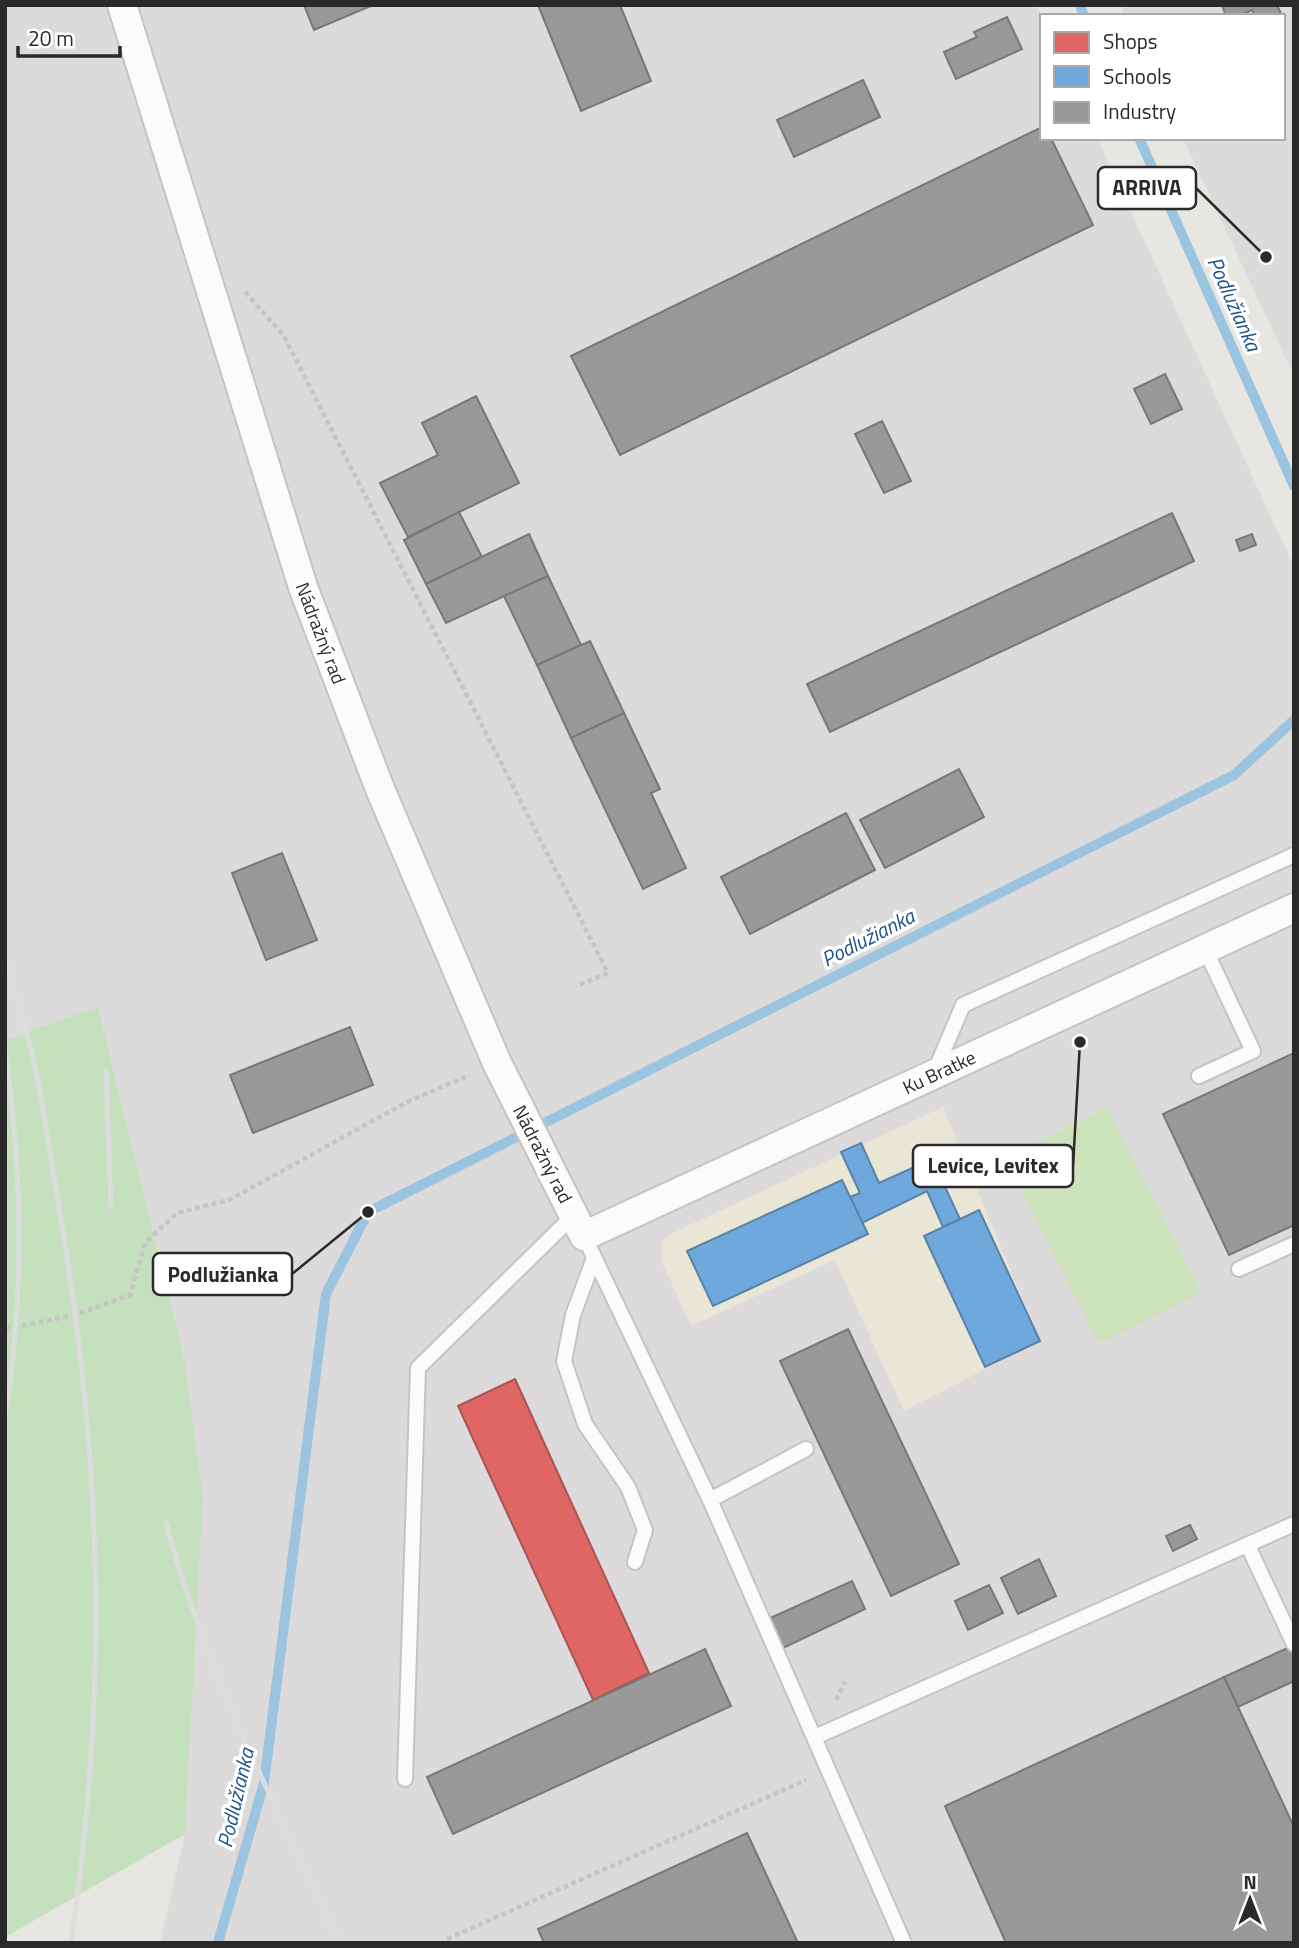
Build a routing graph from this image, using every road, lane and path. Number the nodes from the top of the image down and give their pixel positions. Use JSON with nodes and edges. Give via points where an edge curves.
{"nodes":[{"id":1,"x":122,"y":5,"type":"edge"},
{"id":2,"x":242,"y":288,"type":"dead end"},
{"id":3,"x":1294,"y":855,"type":"edge"},
{"id":4,"x":1294,"y":908,"type":"edge"},
{"id":5,"x":1205,"y":949,"type":"junction"},
{"id":6,"x":576,"y":986,"type":"dead end"},
{"id":7,"x":497,"y":1063,"type":"junction"},
{"id":8,"x":933,"y":1074,"type":"junction"},
{"id":9,"x":1199,"y":1076,"type":"dead end"},
{"id":10,"x":584,"y":1237,"type":"junction"},
{"id":11,"x":1294,"y":1244,"type":"edge"},
{"id":12,"x":1239,"y":1269,"type":"dead end"},
{"id":13,"x":5,"y":1329,"type":"edge"},
{"id":14,"x":806,"y":1449,"type":"dead end"},
{"id":15,"x":710,"y":1500,"type":"junction"},
{"id":16,"x":1294,"y":1524,"type":"edge"},
{"id":17,"x":1248,"y":1546,"type":"junction"},
{"id":18,"x":635,"y":1562,"type":"dead end"},
{"id":19,"x":1294,"y":1644,"type":"edge"},
{"id":20,"x":815,"y":1737,"type":"junction"},
{"id":21,"x":829,"y":1770,"type":"junction"},
{"id":22,"x":405,"y":1779,"type":"dead end"},
{"id":23,"x":447,"y":1939,"type":"dead end"},
{"id":24,"x":904,"y":1943,"type":"edge"}],
"edges":[{"from":1,"to":7,"type":"street","name":"Nádražný rad","via":[[303,587],[380,789]]},
{"from":2,"to":6,"type":"path","via":[[284,336],[608,973]]},
{"from":3,"to":8,"type":"lane","via":[[963,1005]]},
{"from":4,"to":5,"type":"street","name":"Ku Bratke"},
{"from":5,"to":8,"type":"street","name":"Ku Bratke"},
{"from":5,"to":9,"type":"lane","via":[[1253,1051]]},
{"from":7,"to":10,"type":"street","name":"Nádražný rad"},
{"from":7,"to":13,"type":"path","via":[[409,1101],[229,1200],[177,1213],[145,1243],[130,1295],[75,1315]]},
{"from":8,"to":10,"type":"street","name":"Ku Bratke"},
{"from":10,"to":15,"type":"lane"},
{"from":10,"to":18,"type":"lane","via":[[564,1361],[585,1424],[628,1487],[645,1530]]},
{"from":10,"to":22,"type":"lane","via":[[418,1368]]},
{"from":11,"to":12,"type":"lane"},
{"from":14,"to":15,"type":"lane"},
{"from":15,"to":20,"type":"lane"},
{"from":16,"to":17,"type":"lane"},
{"from":17,"to":19,"type":"lane"},
{"from":17,"to":20,"type":"lane"},
{"from":20,"to":21,"type":"lane"},
{"from":21,"to":23,"type":"path"},
{"from":21,"to":24,"type":"lane"}]}
